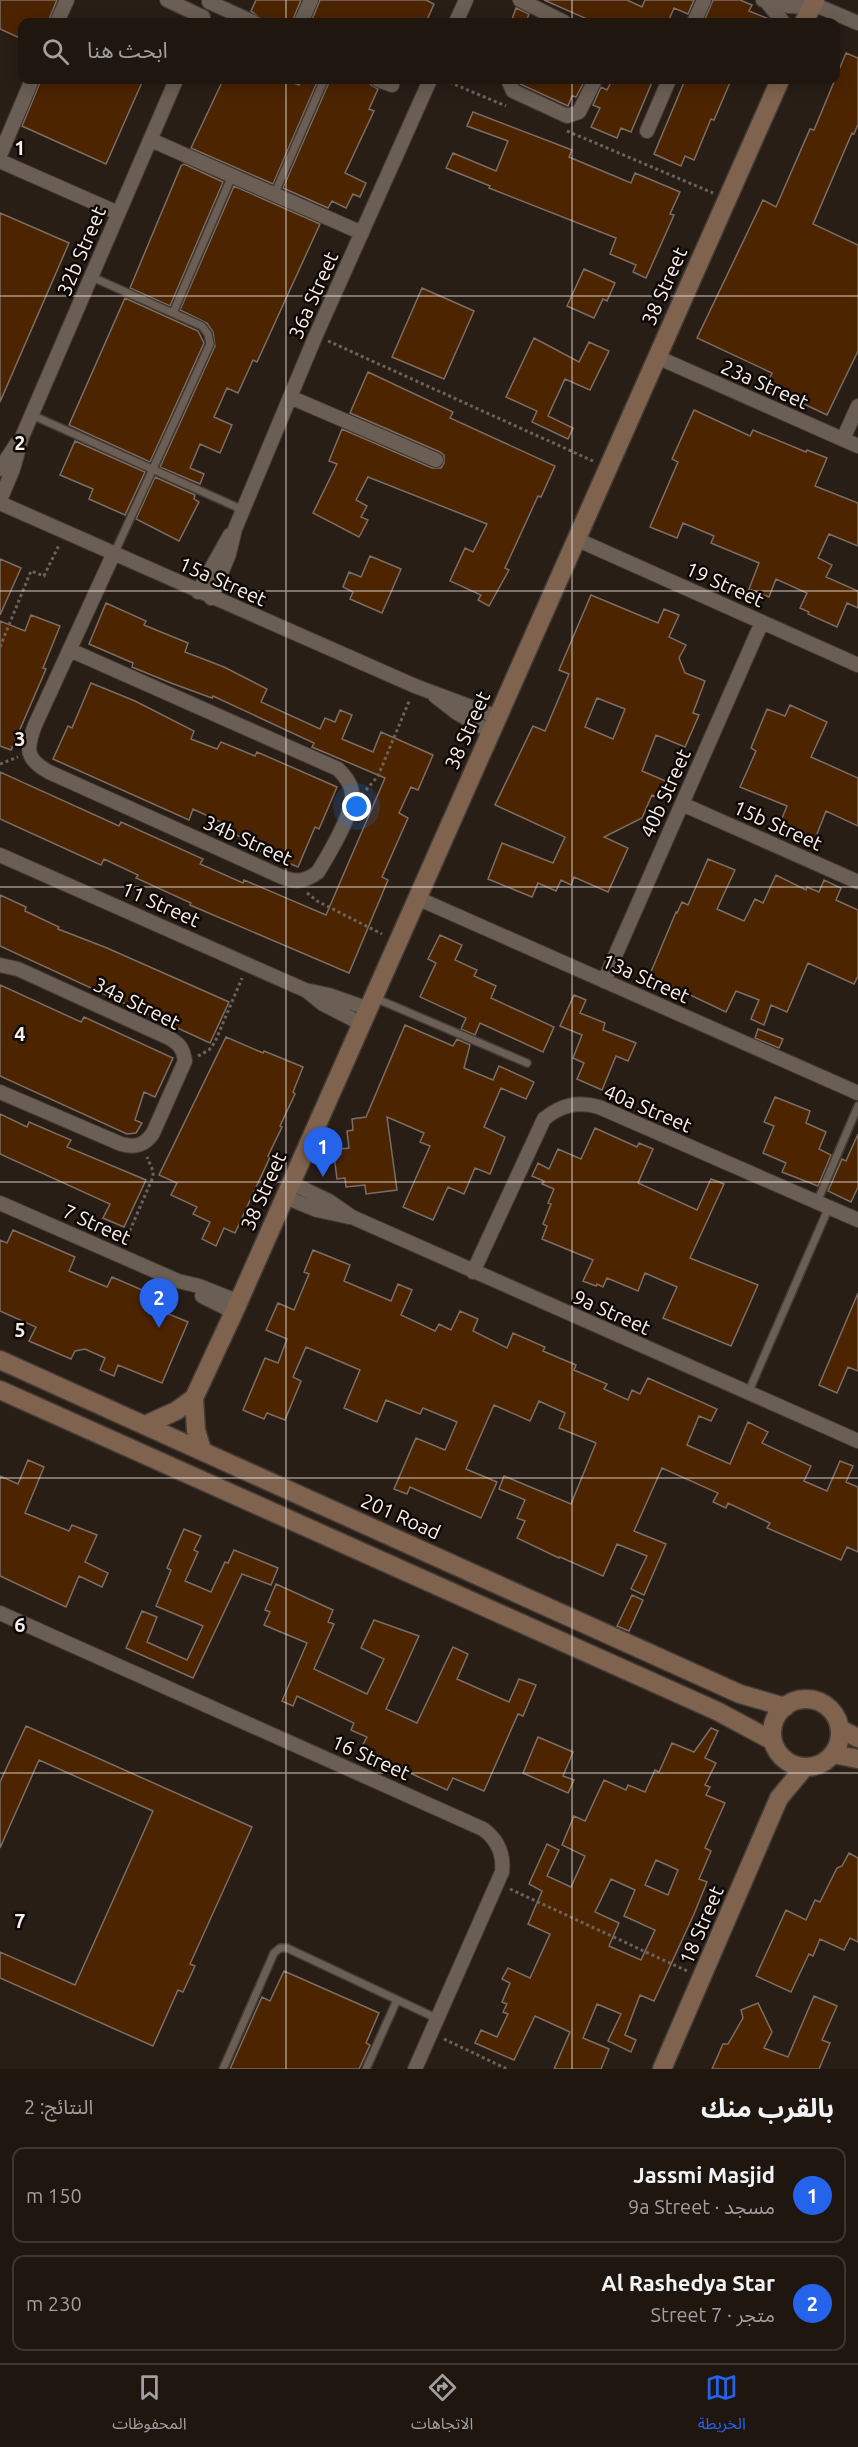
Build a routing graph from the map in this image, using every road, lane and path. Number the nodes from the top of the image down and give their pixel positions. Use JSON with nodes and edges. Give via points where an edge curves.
{"nodes":[{"id":1,"x":66,"y":0,"type":"edge"},
{"id":2,"x":167,"y":0,"type":"edge"},
{"id":3,"x":311,"y":0,"type":"edge"},
{"id":4,"x":465,"y":0,"type":"edge"},
{"id":5,"x":520,"y":0,"type":"edge"},
{"id":6,"x":704,"y":0,"type":"edge"},
{"id":7,"x":209,"y":1,"type":"edge"},
{"id":8,"x":764,"y":1,"type":"edge"},
{"id":9,"x":811,"y":8,"type":"edge"},
{"id":10,"x":536,"y":16,"type":"edge"},
{"id":11,"x":59,"y":18,"type":"edge"},
{"id":12,"x":198,"y":18,"type":"edge"},
{"id":13,"x":203,"y":18,"type":"edge"},
{"id":14,"x":245,"y":18,"type":"edge"},
{"id":15,"x":303,"y":18,"type":"edge"},
{"id":16,"x":458,"y":18,"type":"edge"},
{"id":17,"x":696,"y":18,"type":"edge"},
{"id":18,"x":779,"y":18,"type":"edge"},
{"id":19,"x":858,"y":23,"type":"edge"},
{"id":20,"x":30,"y":84,"type":"edge"},
{"id":21,"x":174,"y":84,"type":"edge"},
{"id":22,"x":322,"y":84,"type":"edge"},
{"id":23,"x":387,"y":84,"type":"edge"},
{"id":24,"x":428,"y":84,"type":"edge"},
{"id":25,"x":454,"y":84,"type":"edge"},
{"id":26,"x":509,"y":84,"type":"edge"},
{"id":27,"x":593,"y":84,"type":"edge"},
{"id":28,"x":667,"y":84,"type":"edge"},
{"id":29,"x":778,"y":84,"type":"edge"},
{"id":30,"x":392,"y":86,"type":"dead end"},
{"id":31,"x":510,"y":107,"type":"dead end"},
{"id":32,"x":564,"y":130,"type":"dead end"},
{"id":33,"x":647,"y":131,"type":"dead end"},
{"id":34,"x":151,"y":140,"type":"junction"},
{"id":35,"x":0,"y":155,"type":"edge"},
{"id":36,"x":0,"y":161,"type":"edge"},
{"id":37,"x":232,"y":176,"type":"junction"},
{"id":38,"x":274,"y":195,"type":"junction"},
{"id":39,"x":728,"y":199,"type":"junction"},
{"id":40,"x":118,"y":213,"type":"junction"},
{"id":41,"x":362,"y":233,"type":"junction"},
{"id":42,"x":92,"y":277,"type":"junction"},
{"id":43,"x":173,"y":313,"type":"junction"},
{"id":44,"x":316,"y":335,"type":"junction"},
{"id":45,"x":657,"y":357,"type":"junction"},
{"id":46,"x":290,"y":397,"type":"junction"},
{"id":47,"x":858,"y":406,"type":"edge"},
{"id":48,"x":32,"y":415,"type":"junction"},
{"id":49,"x":22,"y":437,"type":"junction"},
{"id":50,"x":843,"y":440,"type":"junction"},
{"id":51,"x":858,"y":446,"type":"edge"},
{"id":52,"x":436,"y":460,"type":"dead end"},
{"id":53,"x":608,"y":468,"type":"junction"},
{"id":54,"x":0,"y":469,"type":"edge"},
{"id":55,"x":154,"y":470,"type":"junction"},
{"id":56,"x":0,"y":502,"type":"edge"},
{"id":57,"x":243,"y":510,"type":"junction"},
{"id":58,"x":65,"y":533,"type":"junction"},
{"id":59,"x":576,"y":539,"type":"junction"},
{"id":60,"x":113,"y":555,"type":"junction"},
{"id":61,"x":204,"y":595,"type":"junction"},
{"id":62,"x":762,"y":622,"type":"junction"},
{"id":63,"x":0,"y":646,"type":"edge"},
{"id":64,"x":70,"y":650,"type":"junction"},
{"id":65,"x":858,"y":665,"type":"edge"},
{"id":66,"x":415,"y":686,"type":"junction"},
{"id":67,"x":494,"y":724,"type":"junction"},
{"id":68,"x":28,"y":753,"type":"junction"},
{"id":69,"x":0,"y":764,"type":"edge"},
{"id":70,"x":352,"y":804,"type":"junction"},
{"id":71,"x":682,"y":804,"type":"junction"},
{"id":72,"x":0,"y":855,"type":"edge"},
{"id":73,"x":300,"y":881,"type":"junction"},
{"id":74,"x":858,"y":882,"type":"edge"},
{"id":75,"x":417,"y":898,"type":"junction"},
{"id":76,"x":398,"y":942,"type":"junction"},
{"id":77,"x":248,"y":964,"type":"junction"},
{"id":78,"x":0,"y":965,"type":"edge"},
{"id":79,"x":604,"y":981,"type":"junction"},
{"id":80,"x":368,"y":1010,"type":"junction"},
{"id":81,"x":185,"y":1061,"type":"junction"},
{"id":82,"x":527,"y":1064,"type":"dead end"},
{"id":83,"x":0,"y":1092,"type":"edge"},
{"id":84,"x":858,"y":1093,"type":"edge"},
{"id":85,"x":858,"y":1106,"type":"edge"},
{"id":86,"x":140,"y":1145,"type":"junction"},
{"id":87,"x":288,"y":1190,"type":"junction"},
{"id":88,"x":0,"y":1203,"type":"edge"},
{"id":89,"x":823,"y":1205,"type":"junction"},
{"id":90,"x":858,"y":1220,"type":"edge"},
{"id":91,"x":119,"y":1256,"type":"junction"},
{"id":92,"x":473,"y":1272,"type":"junction"},
{"id":93,"x":237,"y":1307,"type":"junction"},
{"id":94,"x":0,"y":1360,"type":"edge"},
{"id":95,"x":0,"y":1390,"type":"edge"},
{"id":96,"x":748,"y":1393,"type":"junction"},
{"id":97,"x":194,"y":1398,"type":"junction"},
{"id":98,"x":145,"y":1425,"type":"junction"},
{"id":99,"x":858,"y":1441,"type":"edge"},
{"id":100,"x":202,"y":1450,"type":"junction"},
{"id":101,"x":0,"y":1613,"type":"edge"},
{"id":102,"x":785,"y":1707,"type":"junction"},
{"id":103,"x":840,"y":1729,"type":"junction"},
{"id":104,"x":858,"y":1738,"type":"edge"},
{"id":105,"x":777,"y":1748,"type":"junction"},
{"id":106,"x":833,"y":1754,"type":"junction"},
{"id":107,"x":858,"y":1759,"type":"edge"},
{"id":108,"x":805,"y":1767,"type":"junction"},
{"id":109,"x":779,"y":1798,"type":"junction"},
{"id":110,"x":498,"y":1884,"type":"junction"},
{"id":111,"x":703,"y":1978,"type":"junction"},
{"id":112,"x":397,"y":2000,"type":"junction"},
{"id":113,"x":438,"y":2019,"type":"junction"},
{"id":114,"x":431,"y":2034,"type":"junction"},
{"id":115,"x":223,"y":2069,"type":"edge"},
{"id":116,"x":366,"y":2069,"type":"edge"},
{"id":117,"x":415,"y":2069,"type":"edge"},
{"id":118,"x":507,"y":2069,"type":"edge"},
{"id":119,"x":662,"y":2069,"type":"edge"}],
"edges":[{"from":1,"to":11,"type":"street"},
{"from":2,"to":12,"type":"street"},
{"from":3,"to":15,"type":"street"},
{"from":4,"to":16,"type":"street"},
{"from":5,"to":10,"type":"street"},
{"from":6,"to":17,"type":"street"},
{"from":7,"to":13,"type":"street"},
{"from":7,"to":14,"type":"street"},
{"from":8,"to":9,"type":"street"},
{"from":8,"to":18,"type":"street"},
{"from":9,"to":19,"type":"street"},
{"from":20,"to":35,"type":"street"},
{"from":21,"to":34,"type":"street","name":"32b Street"},
{"from":22,"to":38,"type":"lane"},
{"from":23,"to":30,"type":"street"},
{"from":24,"to":41,"type":"street","name":"36a Street"},
{"from":25,"to":31,"type":"path"},
{"from":26,"to":27,"type":"street","via":[[513,91],[567,116],[579,112]]},
{"from":28,"to":33,"type":"street"},
{"from":29,"to":39,"type":"street","name":"38 Street"},
{"from":32,"to":39,"type":"path"},
{"from":34,"to":37,"type":"street"},
{"from":34,"to":40,"type":"street","name":"32b Street"},
{"from":36,"to":40,"type":"street"},
{"from":37,"to":38,"type":"street"},
{"from":37,"to":43,"type":"lane"},
{"from":38,"to":41,"type":"street"},
{"from":39,"to":45,"type":"street","name":"38 Street"},
{"from":40,"to":42,"type":"street","name":"32b Street"},
{"from":41,"to":44,"type":"street","name":"36a Street"},
{"from":42,"to":43,"type":"lane"},
{"from":42,"to":48,"type":"street","name":"32b Street"},
{"from":43,"to":55,"type":"lane","via":[[202,326],[210,344]]},
{"from":44,"to":46,"type":"street","name":"36a Street"},
{"from":44,"to":53,"type":"path"},
{"from":45,"to":50,"type":"street","name":"23a Street"},
{"from":45,"to":53,"type":"street","name":"38 Street"},
{"from":46,"to":52,"type":"street"},
{"from":46,"to":57,"type":"street","name":"36a Street"},
{"from":47,"to":50,"type":"street"},
{"from":48,"to":49,"type":"street","name":"32b Street"},
{"from":48,"to":55,"type":"lane"},
{"from":49,"to":54,"type":"street","name":"32b Street"},
{"from":49,"to":56,"type":"street","name":"32b Street"},
{"from":50,"to":51,"type":"street","name":"23a Street"},
{"from":53,"to":59,"type":"street","name":"38 Street"},
{"from":55,"to":57,"type":"lane"},
{"from":55,"to":60,"type":"lane"},
{"from":56,"to":58,"type":"street","name":"15a Street"},
{"from":57,"to":61,"type":"street","name":"36a Street","via":[[220,549]]},
{"from":58,"to":60,"type":"street","name":"15a Street"},
{"from":58,"to":63,"type":"path","via":[[44,576],[32,572]]},
{"from":59,"to":62,"type":"street","name":"19 Street"},
{"from":59,"to":67,"type":"street","name":"38 Street"},
{"from":60,"to":61,"type":"street","name":"15a Street"},
{"from":60,"to":64,"type":"street"},
{"from":61,"to":66,"type":"street","name":"15a Street"},
{"from":62,"to":65,"type":"street","name":"19 Street"},
{"from":62,"to":71,"type":"street","name":"40b Street"},
{"from":64,"to":68,"type":"street","via":[[35,725]]},
{"from":64,"to":70,"type":"street","via":[[338,769],[352,790]]},
{"from":66,"to":67,"type":"street","name":"15a Street","via":[[457,713]]},
{"from":66,"to":70,"type":"path","via":[[378,776]]},
{"from":67,"to":75,"type":"street","name":"38 Street"},
{"from":68,"to":69,"type":"path"},
{"from":68,"to":73,"type":"street","name":"34b Street","via":[[36,765],[49,772],[282,877]]},
{"from":70,"to":73,"type":"street","name":"34b Street","via":[[318,872]]},
{"from":71,"to":74,"type":"street","name":"15b Street"},
{"from":71,"to":79,"type":"street","name":"40b Street"},
{"from":72,"to":77,"type":"street","name":"11 Street"},
{"from":73,"to":76,"type":"path","via":[[307,894],[317,901]]},
{"from":75,"to":76,"type":"street","name":"38 Street"},
{"from":75,"to":79,"type":"street","name":"13a Street"},
{"from":76,"to":80,"type":"street","name":"38 Street"},
{"from":77,"to":80,"type":"street","name":"11 Street","via":[[305,990],[323,1004]]},
{"from":77,"to":81,"type":"path","via":[[215,1042],[209,1050]]},
{"from":78,"to":81,"type":"street","name":"34a Street","via":[[18,969],[169,1038],[184,1051]]},
{"from":79,"to":84,"type":"street","name":"13a Street"},
{"from":80,"to":82,"type":"lane"},
{"from":80,"to":87,"type":"street","name":"38 Street"},
{"from":81,"to":86,"type":"street","name":"34a Street","via":[[153,1133]]},
{"from":83,"to":86,"type":"street","via":[[121,1144]]},
{"from":85,"to":89,"type":"lane"},
{"from":86,"to":91,"type":"path","via":[[151,1164],[153,1177]]},
{"from":87,"to":92,"type":"street","name":"9a Street","via":[[329,1201],[352,1217]]},
{"from":87,"to":93,"type":"street","name":"38 Street"},
{"from":88,"to":91,"type":"street","name":"7 Street"},
{"from":89,"to":90,"type":"street","name":"40a Street"},
{"from":89,"to":92,"type":"street","name":"40a Street","via":[[599,1107],[570,1105],[544,1119]]},
{"from":89,"to":96,"type":"lane"},
{"from":91,"to":93,"type":"street","name":"7 Street","via":[[178,1281],[194,1293]]},
{"from":92,"to":96,"type":"street","name":"9a Street"},
{"from":93,"to":97,"type":"street","name":"38 Street"},
{"from":94,"to":98,"type":"street","name":"201 Road"},
{"from":95,"to":105,"type":"street","via":[[717,1711]]},
{"from":96,"to":99,"type":"street","name":"9a Street"},
{"from":97,"to":98,"type":"street"},
{"from":97,"to":100,"type":"street","name":"38 Street"},
{"from":98,"to":100,"type":"street","name":"201 Road"},
{"from":100,"to":102,"type":"street","name":"201 Road","via":[[740,1694]]},
{"from":101,"to":110,"type":"street","name":"16 Street","via":[[483,1829],[496,1841],[502,1857]]},
{"from":102,"to":103,"type":"street","via":[[807,1700],[822,1704],[834,1714]]},
{"from":102,"to":105,"type":"street","via":[[776,1719]]},
{"from":103,"to":104,"type":"street"},
{"from":103,"to":106,"type":"street"},
{"from":105,"to":108,"type":"street","via":[[791,1764]]},
{"from":105,"to":109,"type":"street","name":"18 Street","via":[[782,1777]]},
{"from":106,"to":107,"type":"street"},
{"from":106,"to":108,"type":"street","via":[[820,1764]]},
{"from":108,"to":109,"type":"street","name":"18 Street"},
{"from":109,"to":111,"type":"street","name":"18 Street"},
{"from":110,"to":111,"type":"path"},
{"from":110,"to":113,"type":"street","name":"16 Street"},
{"from":111,"to":119,"type":"street","name":"18 Street"},
{"from":112,"to":113,"type":"lane"},
{"from":112,"to":115,"type":"lane","via":[[280,1948],[274,1953]]},
{"from":112,"to":116,"type":"lane"},
{"from":113,"to":114,"type":"street","name":"16 Street"},
{"from":114,"to":117,"type":"street","name":"16 Street"},
{"from":114,"to":118,"type":"path"}]}
